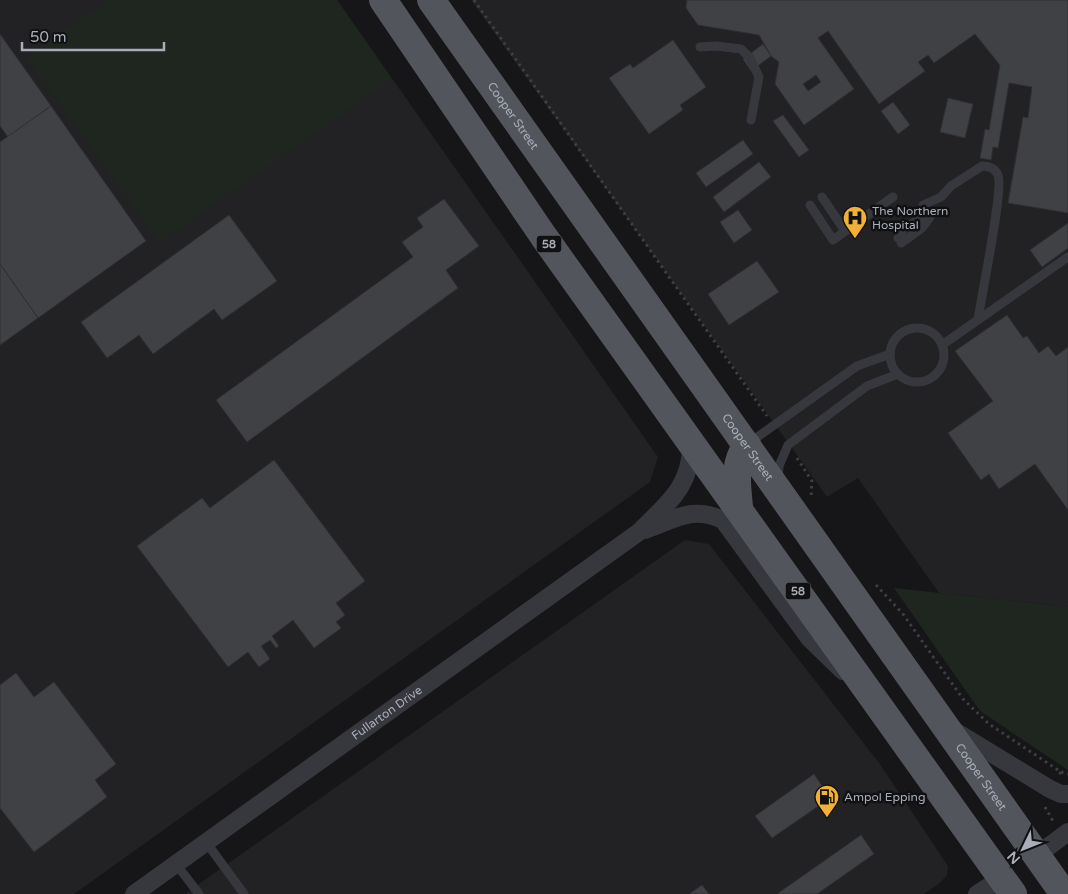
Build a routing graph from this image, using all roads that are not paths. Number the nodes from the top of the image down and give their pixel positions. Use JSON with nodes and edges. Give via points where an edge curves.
{"nodes":[{"id":1,"x":383,"y":0,"type":"edge"},
{"id":2,"x":434,"y":2,"type":"edge"},
{"id":3,"x":700,"y":47,"type":"dead end"},
{"id":4,"x":750,"y":120,"type":"dead end"},
{"id":5,"x":822,"y":197,"type":"dead end"},
{"id":6,"x":893,"y":197,"type":"dead end"},
{"id":7,"x":810,"y":205,"type":"dead end"},
{"id":8,"x":923,"y":205,"type":"dead end"},
{"id":9,"x":845,"y":231,"type":"junction"},
{"id":10,"x":1068,"y":257,"type":"edge"},
{"id":11,"x":978,"y":320,"type":"junction"},
{"id":12,"x":942,"y":345,"type":"junction"},
{"id":13,"x":890,"y":354,"type":"junction"},
{"id":14,"x":898,"y":374,"type":"junction"},
{"id":15,"x":691,"y":442,"type":"junction"},
{"id":16,"x":747,"y":445,"type":"junction"},
{"id":17,"x":777,"y":486,"type":"junction"},
{"id":18,"x":740,"y":509,"type":"junction"},
{"id":19,"x":639,"y":532,"type":"junction"},
{"id":20,"x":874,"y":699,"type":"junction"},
{"id":21,"x":946,"y":726,"type":"junction"},
{"id":22,"x":1068,"y":794,"type":"edge"},
{"id":23,"x":1065,"y":833,"type":"edge"},
{"id":24,"x":206,"y":842,"type":"junction"},
{"id":25,"x":1036,"y":856,"type":"junction"},
{"id":26,"x":176,"y":864,"type":"junction"},
{"id":27,"x":1007,"y":886,"type":"edge"},
{"id":28,"x":137,"y":893,"type":"edge"},
{"id":29,"x":199,"y":894,"type":"edge"},
{"id":30,"x":244,"y":894,"type":"edge"},
{"id":31,"x":977,"y":894,"type":"edge"},
{"id":32,"x":1064,"y":894,"type":"edge"}],
"edges":[{"from":1,"to":15,"type":"main road","number":"58","via":[[544,237]]},
{"from":2,"to":16,"type":"main road","name":"Cooper Street"},
{"from":3,"to":4,"type":"lane","via":[[741,50],[750,58],[759,77]]},
{"from":5,"to":9,"type":"lane"},
{"from":6,"to":9,"type":"lane"},
{"from":7,"to":9,"type":"lane","via":[[833,240]]},
{"from":8,"to":11,"type":"lane","via":[[941,197],[951,186],[982,166],[994,170],[998,176]]},
{"from":10,"to":11,"type":"lane"},
{"from":11,"to":12,"type":"lane"},
{"from":12,"to":13,"type":"lane","via":[[927,331],[912,329],[897,338]]},
{"from":12,"to":14,"type":"lane","via":[[943,361],[929,380],[912,382]]},
{"from":13,"to":14,"type":"lane"},
{"from":13,"to":16,"type":"lane","via":[[857,366]]},
{"from":14,"to":17,"type":"lane","via":[[867,386],[788,445],[779,466]]},
{"from":15,"to":18,"type":"main road","number":"58"},
{"from":15,"to":19,"type":"street","name":"Fullarton Drive","via":[[690,464],[680,490]]},
{"from":16,"to":17,"type":"main road","name":"Cooper Street"},
{"from":16,"to":18,"type":"main road","via":[[737,464]]},
{"from":17,"to":21,"type":"main road","name":"Cooper Street"},
{"from":18,"to":20,"type":"main road","number":"58"},
{"from":19,"to":20,"type":"street","name":"Fullarton Drive","via":[[691,513],[709,513],[723,520],[809,638]]},
{"from":19,"to":24,"type":"street","name":"Fullarton Drive"},
{"from":20,"to":27,"type":"main road","number":"58"},
{"from":21,"to":22,"type":"street","via":[[1050,788]]},
{"from":21,"to":25,"type":"main road","name":"Cooper Street"},
{"from":23,"to":25,"type":"street"},
{"from":24,"to":26,"type":"street","name":"Fullarton Drive"},
{"from":24,"to":30,"type":"lane"},
{"from":25,"to":27,"type":"main road"},
{"from":25,"to":32,"type":"main road","name":"Cooper Street"},
{"from":26,"to":28,"type":"street","name":"Fullarton Drive"},
{"from":26,"to":29,"type":"lane"},
{"from":27,"to":31,"type":"street"}]}
